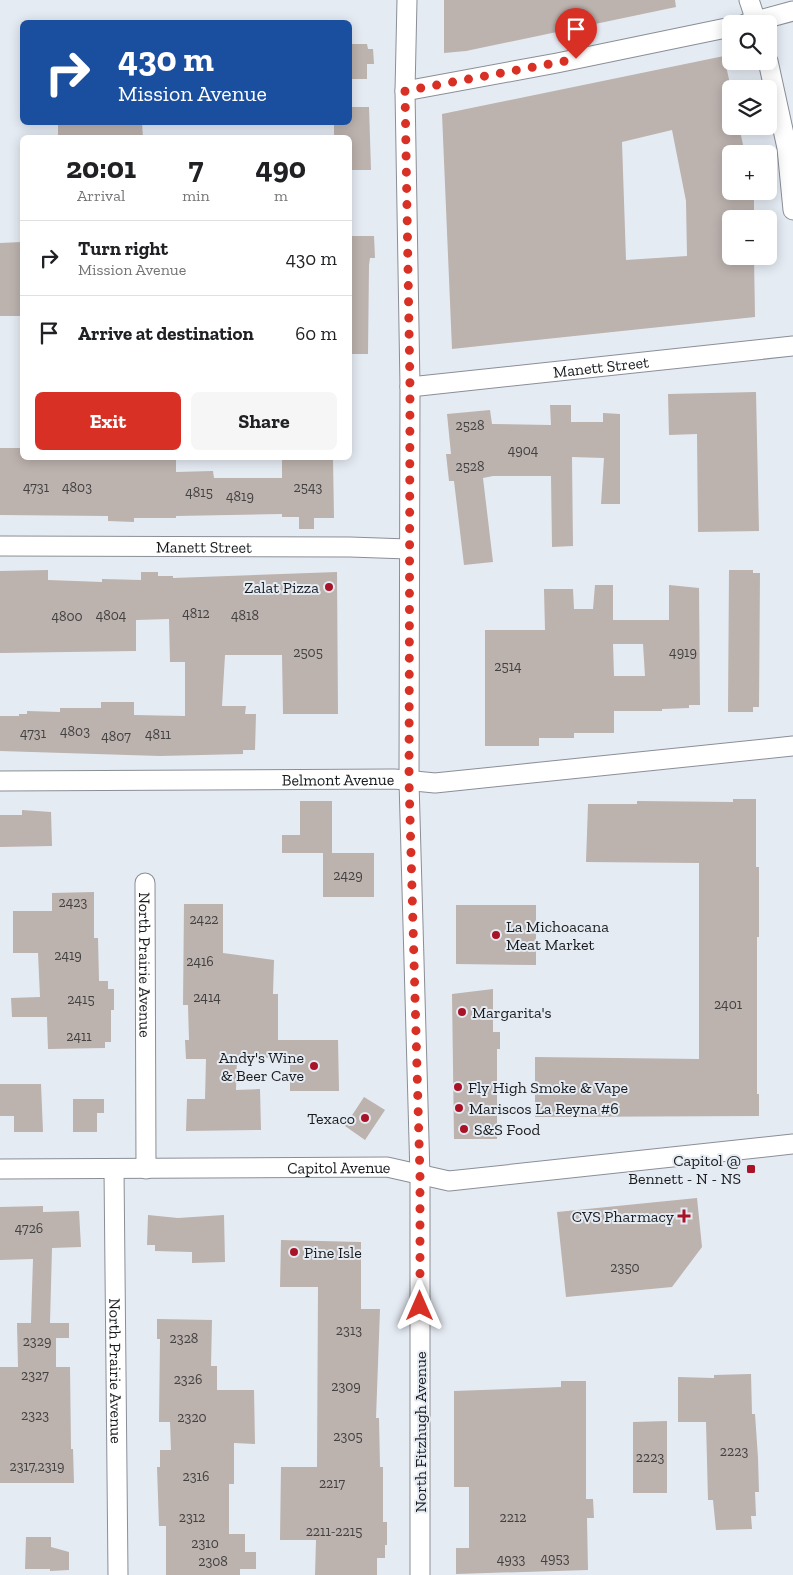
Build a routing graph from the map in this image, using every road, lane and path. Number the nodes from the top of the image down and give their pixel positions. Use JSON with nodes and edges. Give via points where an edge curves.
{"nodes":[{"id":1,"x":407,"y":0,"type":"edge"},
{"id":2,"x":749,"y":0,"type":"edge"},
{"id":3,"x":793,"y":12,"type":"edge"},
{"id":4,"x":752,"y":15,"type":"edge"},
{"id":5,"x":777,"y":16,"type":"edge"},
{"id":6,"x":722,"y":29,"type":"edge"},
{"id":7,"x":770,"y":70,"type":"edge"},
{"id":8,"x":405,"y":91,"type":"junction"},
{"id":9,"x":793,"y":210,"type":"edge"},
{"id":10,"x":793,"y":346,"type":"edge"},
{"id":11,"x":410,"y":387,"type":"junction"},
{"id":12,"x":0,"y":546,"type":"edge"},
{"id":13,"x":408,"y":549,"type":"junction"},
{"id":14,"x":793,"y":746,"type":"edge"},
{"id":15,"x":0,"y":781,"type":"edge"},
{"id":16,"x":409,"y":781,"type":"junction"},
{"id":17,"x":145,"y":883,"type":"dead end"},
{"id":18,"x":793,"y":1144,"type":"edge"},
{"id":19,"x":0,"y":1169,"type":"edge"},
{"id":20,"x":114,"y":1169,"type":"junction"},
{"id":21,"x":146,"y":1169,"type":"junction"},
{"id":22,"x":420,"y":1176,"type":"junction"},
{"id":23,"x":118,"y":1575,"type":"edge"},
{"id":24,"x":420,"y":1575,"type":"edge"}],
"edges":[{"from":1,"to":8,"type":"street","name":"North Fitzhugh Avenue"},
{"from":2,"to":4,"type":"street"},
{"from":3,"to":5,"type":"street"},
{"from":6,"to":8,"type":"street"},
{"from":7,"to":9,"type":"street","via":[[787,148]]},
{"from":8,"to":11,"type":"street","name":"North Fitzhugh Avenue"},
{"from":10,"to":11,"type":"street","name":"Manett Street"},
{"from":11,"to":13,"type":"street","name":"North Fitzhugh Avenue"},
{"from":12,"to":13,"type":"street","name":"Manett Street","via":[[350,546]]},
{"from":13,"to":16,"type":"street","name":"North Fitzhugh Avenue"},
{"from":14,"to":16,"type":"street","name":"Belmont Avenue","via":[[464,781]]},
{"from":15,"to":16,"type":"street","name":"Belmont Avenue"},
{"from":16,"to":22,"type":"street","name":"North Fitzhugh Avenue"},
{"from":17,"to":21,"type":"street","name":"North Prairie Avenue"},
{"from":18,"to":22,"type":"street","name":"Capitol Avenue","via":[[450,1181]]},
{"from":19,"to":20,"type":"street","name":"Capitol Avenue"},
{"from":20,"to":21,"type":"street","name":"Capitol Avenue"},
{"from":20,"to":23,"type":"street","name":"North Prairie Avenue"},
{"from":21,"to":22,"type":"street","name":"Capitol Avenue","via":[[387,1167]]},
{"from":22,"to":24,"type":"street","name":"North Fitzhugh Avenue"}]}
